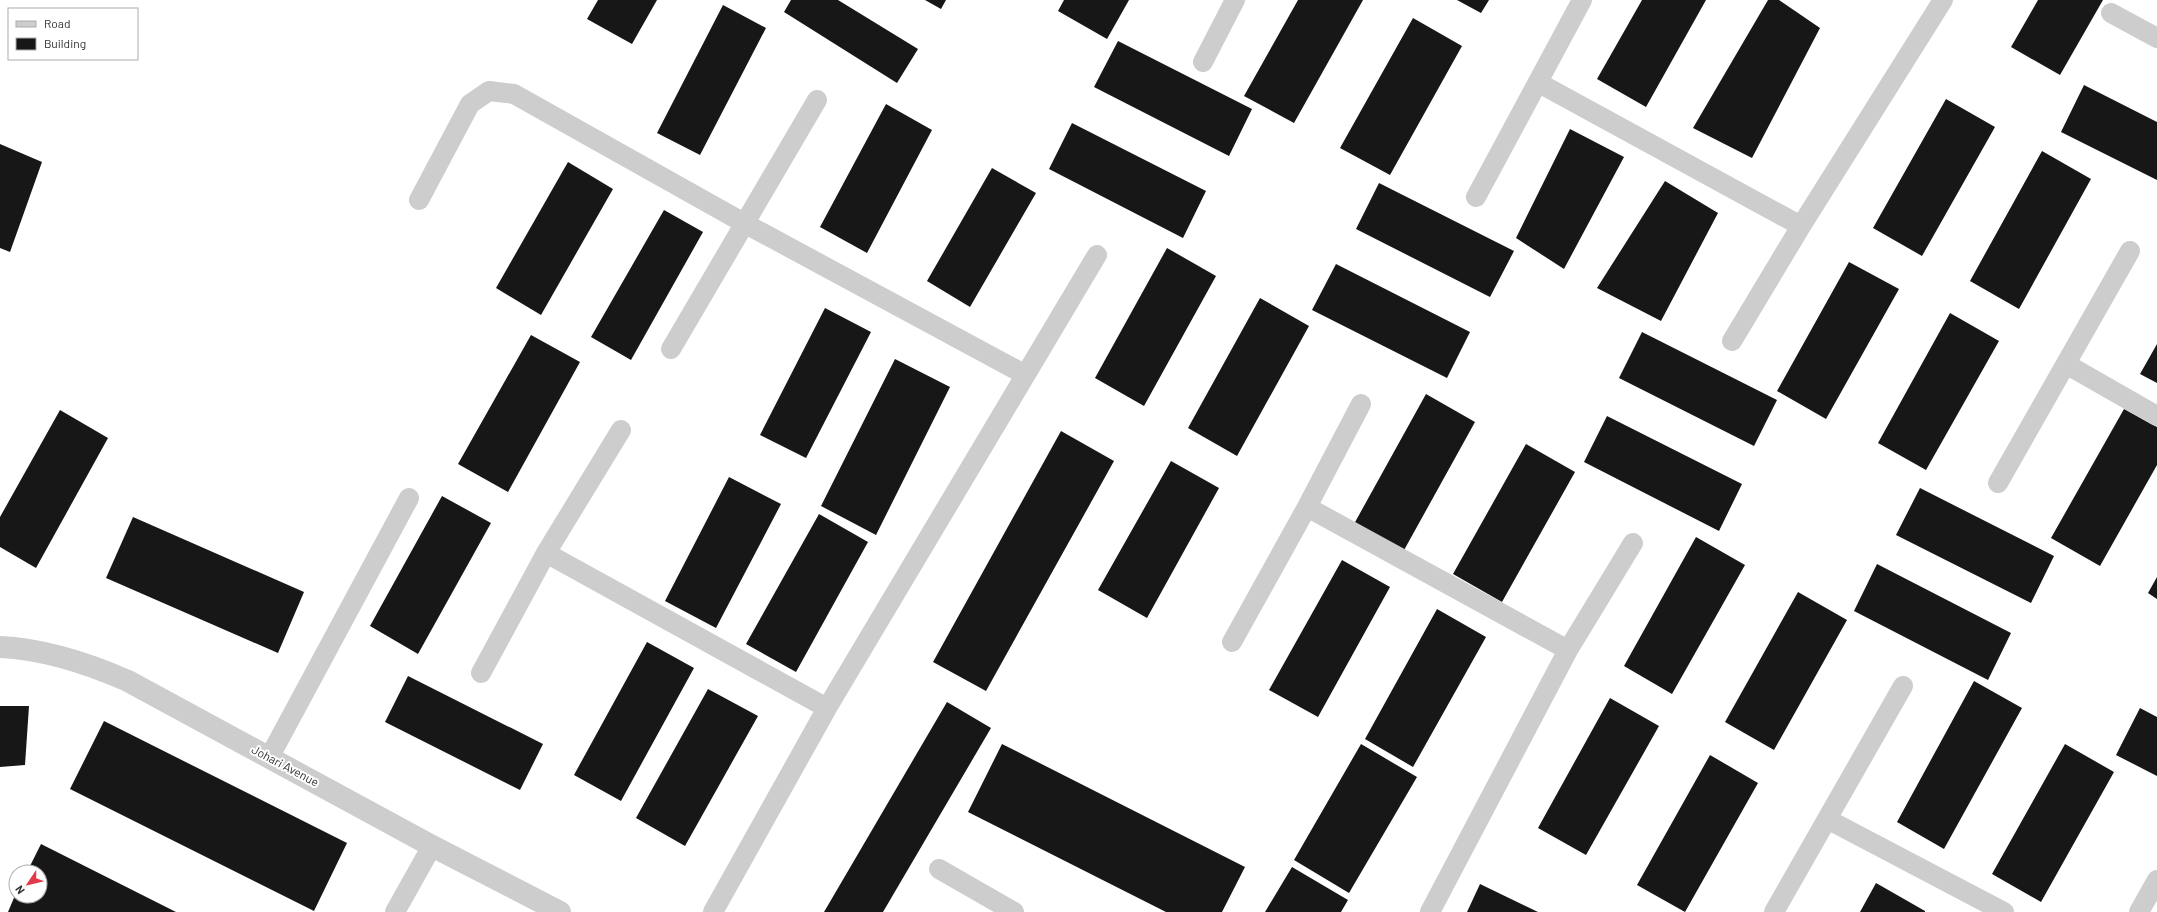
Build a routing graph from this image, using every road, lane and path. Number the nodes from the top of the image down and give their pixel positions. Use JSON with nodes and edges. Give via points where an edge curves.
{"nodes":[{"id":1,"x":1235,"y":0,"type":"edge"},
{"id":2,"x":1582,"y":0,"type":"edge"},
{"id":3,"x":1943,"y":0,"type":"edge"},
{"id":4,"x":2111,"y":13,"type":"dead end"},
{"id":5,"x":2157,"y":38,"type":"edge"},
{"id":6,"x":1203,"y":62,"type":"dead end"},
{"id":7,"x":1539,"y":83,"type":"junction"},
{"id":8,"x":817,"y":100,"type":"dead end"},
{"id":9,"x":1476,"y":197,"type":"dead end"},
{"id":10,"x":419,"y":200,"type":"dead end"},
{"id":11,"x":744,"y":223,"type":"junction"},
{"id":12,"x":1800,"y":226,"type":"junction"},
{"id":13,"x":2130,"y":251,"type":"dead end"},
{"id":14,"x":1097,"y":255,"type":"dead end"},
{"id":15,"x":1732,"y":341,"type":"dead end"},
{"id":16,"x":671,"y":349,"type":"dead end"},
{"id":17,"x":2066,"y":364,"type":"junction"},
{"id":18,"x":1024,"y":374,"type":"junction"},
{"id":19,"x":1361,"y":404,"type":"dead end"},
{"id":20,"x":2157,"y":416,"type":"edge"},
{"id":21,"x":621,"y":430,"type":"dead end"},
{"id":22,"x":1998,"y":483,"type":"dead end"},
{"id":23,"x":409,"y":498,"type":"dead end"},
{"id":24,"x":1307,"y":507,"type":"junction"},
{"id":25,"x":1633,"y":543,"type":"dead end"},
{"id":26,"x":546,"y":553,"type":"junction"},
{"id":27,"x":1232,"y":642,"type":"dead end"},
{"id":28,"x":0,"y":647,"type":"edge"},
{"id":29,"x":1568,"y":650,"type":"junction"},
{"id":30,"x":481,"y":673,"type":"dead end"},
{"id":31,"x":1903,"y":686,"type":"dead end"},
{"id":32,"x":827,"y":708,"type":"junction"},
{"id":33,"x":269,"y":758,"type":"junction"},
{"id":34,"x":1827,"y":819,"type":"junction"},
{"id":35,"x":432,"y":846,"type":"junction"},
{"id":36,"x":939,"y":868,"type":"dead end"},
{"id":37,"x":2157,"y":880,"type":"edge"},
{"id":38,"x":395,"y":912,"type":"edge"},
{"id":39,"x":560,"y":912,"type":"edge"},
{"id":40,"x":713,"y":912,"type":"edge"},
{"id":41,"x":1014,"y":912,"type":"edge"},
{"id":42,"x":1430,"y":912,"type":"edge"},
{"id":43,"x":1774,"y":912,"type":"edge"},
{"id":44,"x":2004,"y":912,"type":"edge"},
{"id":45,"x":2139,"y":912,"type":"edge"}],
"edges":[{"from":1,"to":6,"type":"lane"},
{"from":2,"to":7,"type":"lane"},
{"from":3,"to":12,"type":"lane"},
{"from":4,"to":5,"type":"lane"},
{"from":7,"to":9,"type":"lane"},
{"from":7,"to":12,"type":"lane"},
{"from":8,"to":11,"type":"lane"},
{"from":10,"to":11,"type":"lane","via":[[470,104],[489,91],[502,91],[528,101]]},
{"from":11,"to":16,"type":"lane"},
{"from":11,"to":18,"type":"lane"},
{"from":12,"to":15,"type":"lane"},
{"from":13,"to":17,"type":"lane"},
{"from":14,"to":18,"type":"lane"},
{"from":17,"to":20,"type":"lane"},
{"from":17,"to":22,"type":"lane"},
{"from":18,"to":32,"type":"lane"},
{"from":19,"to":24,"type":"lane"},
{"from":21,"to":26,"type":"lane"},
{"from":23,"to":33,"type":"lane"},
{"from":24,"to":27,"type":"lane"},
{"from":24,"to":29,"type":"lane"},
{"from":25,"to":29,"type":"lane"},
{"from":26,"to":30,"type":"lane"},
{"from":26,"to":32,"type":"lane"},
{"from":28,"to":33,"type":"street","name":"Johari Avenue","via":[[54,654],[102,669]]},
{"from":29,"to":42,"type":"lane"},
{"from":31,"to":34,"type":"lane"},
{"from":32,"to":40,"type":"lane"},
{"from":33,"to":35,"type":"street","name":"Johari Avenue"},
{"from":34,"to":43,"type":"lane"},
{"from":34,"to":44,"type":"lane"},
{"from":35,"to":38,"type":"lane"},
{"from":35,"to":39,"type":"street","name":"Johari Avenue"},
{"from":36,"to":41,"type":"lane"},
{"from":37,"to":45,"type":"lane"}]}
